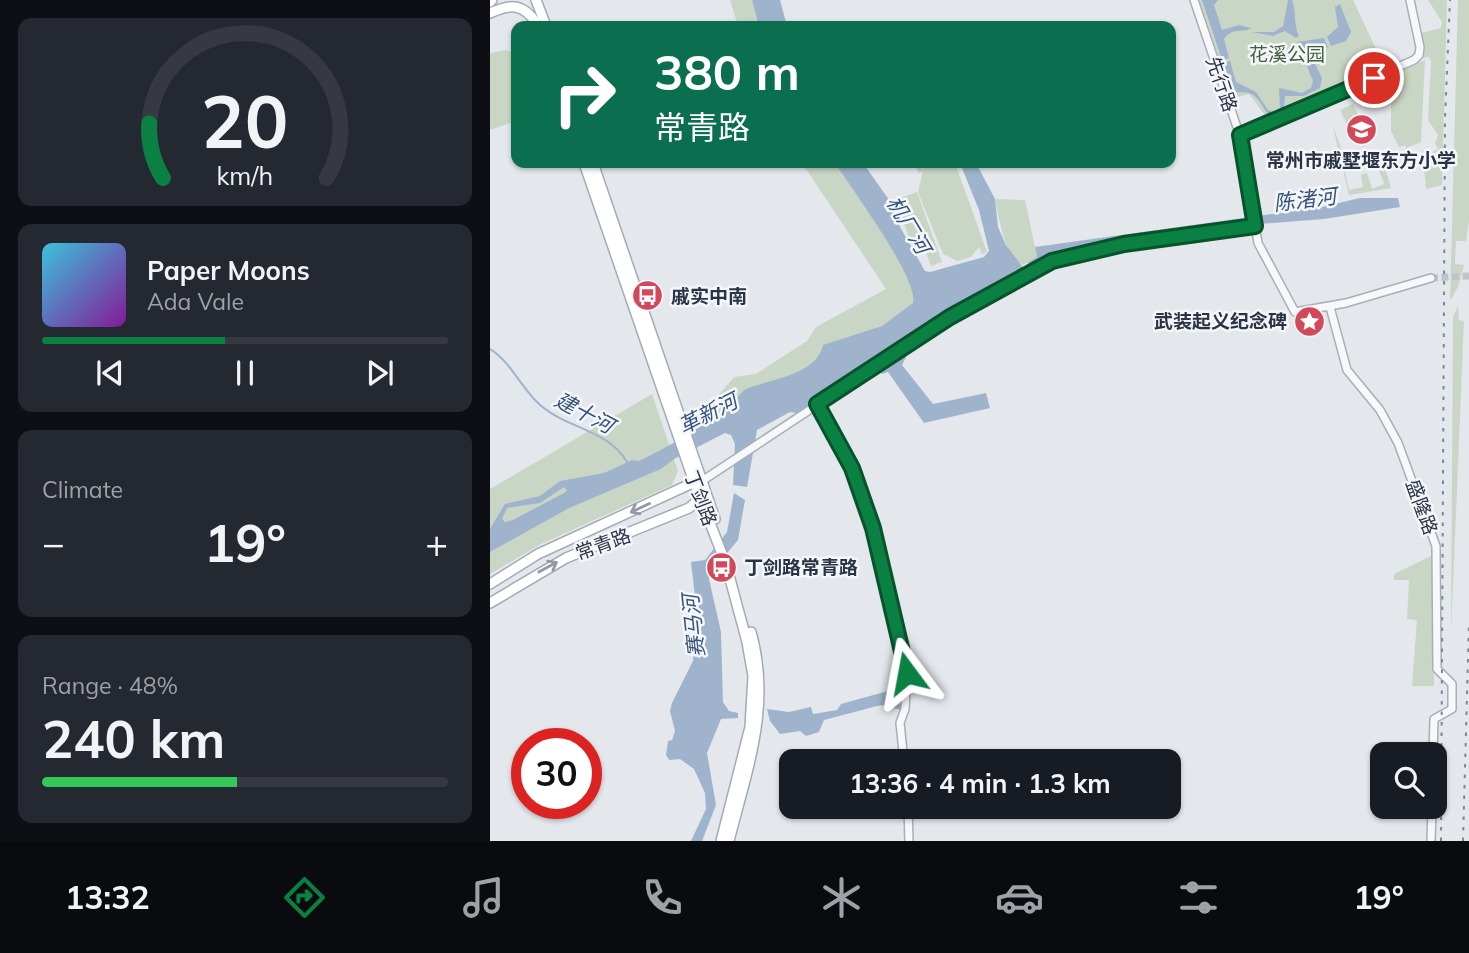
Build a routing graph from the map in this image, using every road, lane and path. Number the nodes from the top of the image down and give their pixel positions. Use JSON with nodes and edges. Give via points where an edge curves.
{"nodes":[{"id":1,"x":506,"y":0,"type":"edge"},
{"id":2,"x":527,"y":0,"type":"edge"},
{"id":3,"x":538,"y":0,"type":"edge"},
{"id":4,"x":1194,"y":0,"type":"edge"},
{"id":5,"x":1409,"y":0,"type":"edge"},
{"id":6,"x":490,"y":13,"type":"edge"},
{"id":7,"x":537,"y":21,"type":"edge"},
{"id":8,"x":538,"y":21,"type":"edge"},
{"id":9,"x":541,"y":21,"type":"edge"},
{"id":10,"x":1240,"y":135,"type":"junction"},
{"id":11,"x":586,"y":168,"type":"edge"},
{"id":12,"x":595,"y":168,"type":"edge"},
{"id":13,"x":1254,"y":224,"type":"junction"},
{"id":14,"x":1431,"y":278,"type":"tunnel mouth"},
{"id":15,"x":1330,"y":307,"type":"junction"},
{"id":16,"x":817,"y":404,"type":"junction"},
{"id":17,"x":682,"y":434,"type":"junction"},
{"id":18,"x":698,"y":481,"type":"junction"},
{"id":19,"x":701,"y":500,"type":"junction"},
{"id":20,"x":719,"y":537,"type":"junction"},
{"id":21,"x":728,"y":560,"type":"junction"},
{"id":22,"x":490,"y":584,"type":"edge"},
{"id":23,"x":490,"y":603,"type":"edge"},
{"id":24,"x":1433,"y":742,"type":"edge"},
{"id":25,"x":903,"y":749,"type":"edge"},
{"id":26,"x":908,"y":819,"type":"edge"},
{"id":27,"x":1432,"y":819,"type":"edge"},
{"id":28,"x":721,"y":841,"type":"edge"},
{"id":29,"x":729,"y":841,"type":"edge"},
{"id":30,"x":909,"y":841,"type":"edge"},
{"id":31,"x":1431,"y":841,"type":"edge"}],
"edges":[{"from":1,"to":6,"type":"main road"},
{"from":2,"to":8,"type":"main road"},
{"from":3,"to":9,"type":"main road"},
{"from":4,"to":10,"type":"street","name":"先行路"},
{"from":5,"to":10,"type":"street","via":[[1420,47],[1414,60]]},
{"from":6,"to":7,"type":"main road","via":[[506,5],[520,6]]},
{"from":10,"to":13,"type":"street","name":"先行路"},
{"from":11,"to":17,"type":"main road","name":"丁剑路"},
{"from":12,"to":17,"type":"main road","name":"丁剑路"},
{"from":13,"to":15,"type":"street","name":"先行路","via":[[1258,243],[1295,312]]},
{"from":13,"to":16,"type":"street","via":[[1124,244],[1052,261],[950,317]]},
{"from":14,"to":15,"type":"street","name":"先行路"},
{"from":15,"to":24,"type":"street","name":"盛隆路","via":[[1347,370],[1380,410],[1398,443],[1436,546],[1437,669],[1452,684],[1452,709],[1434,719]]},
{"from":16,"to":18,"type":"street","name":"常青路"},
{"from":16,"to":25,"type":"street","via":[[852,468],[873,528],[907,673],[900,723]]},
{"from":17,"to":18,"type":"main road","name":"丁剑路"},
{"from":18,"to":19,"type":"main road"},
{"from":18,"to":20,"type":"main road","name":"丁剑路"},
{"from":18,"to":22,"type":"main road","name":"常青路","one_way":true,"via":[[538,554]]},
{"from":19,"to":20,"type":"main road","name":"丁剑路"},
{"from":23,"to":19,"type":"main road","name":"常青路","one_way":true,"via":[[566,558],[636,532]]},
{"from":20,"to":21,"type":"main road","name":"丁剑路"},
{"from":21,"to":28,"type":"main road","name":"丁剑路","via":[[747,642],[752,709]]},
{"from":21,"to":29,"type":"main road","name":"丁剑路","via":[[758,662],[760,709]]},
{"from":26,"to":30,"type":"street"},
{"from":27,"to":31,"type":"street"}]}
